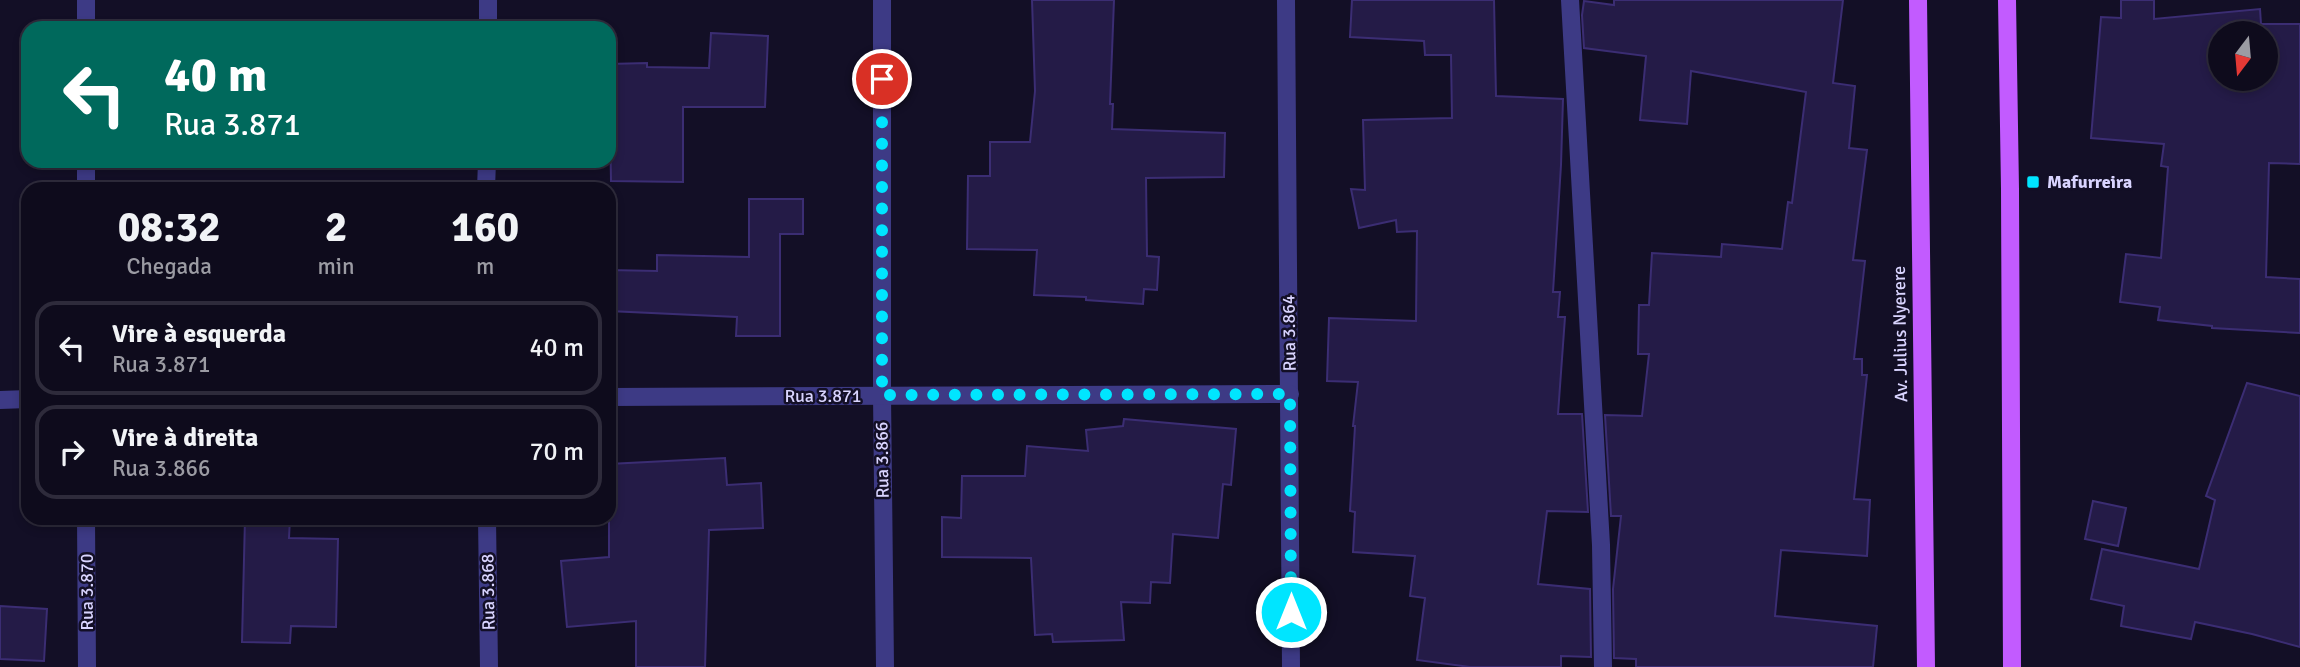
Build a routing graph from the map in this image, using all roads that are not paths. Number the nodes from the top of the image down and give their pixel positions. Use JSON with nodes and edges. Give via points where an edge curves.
{"nodes":[{"id":1,"x":86,"y":0,"type":"edge"},
{"id":2,"x":488,"y":0,"type":"edge"},
{"id":3,"x":882,"y":0,"type":"edge"},
{"id":4,"x":1286,"y":0,"type":"edge"},
{"id":5,"x":1570,"y":0,"type":"edge"},
{"id":6,"x":1918,"y":0,"type":"edge"},
{"id":7,"x":2007,"y":0,"type":"edge"},
{"id":8,"x":86,"y":21,"type":"edge"},
{"id":9,"x":488,"y":21,"type":"edge"},
{"id":10,"x":1290,"y":394,"type":"junction"},
{"id":11,"x":882,"y":395,"type":"junction"},
{"id":12,"x":616,"y":397,"type":"edge"},
{"id":13,"x":21,"y":399,"type":"edge"},
{"id":14,"x":0,"y":400,"type":"edge"},
{"id":15,"x":86,"y":525,"type":"edge"},
{"id":16,"x":487,"y":525,"type":"edge"},
{"id":17,"x":88,"y":667,"type":"edge"},
{"id":18,"x":489,"y":667,"type":"edge"},
{"id":19,"x":886,"y":667,"type":"edge"},
{"id":20,"x":1291,"y":667,"type":"edge"},
{"id":21,"x":1603,"y":667,"type":"edge"},
{"id":22,"x":1926,"y":667,"type":"edge"},
{"id":23,"x":2012,"y":667,"type":"edge"}],
"edges":[{"from":1,"to":8,"type":"street"},
{"from":2,"to":9,"type":"street"},
{"from":3,"to":11,"type":"street","name":"Rua 3.866"},
{"from":4,"to":10,"type":"street","name":"Rua 3.864"},
{"from":5,"to":21,"type":"street","via":[[1601,545]]},
{"from":6,"to":22,"type":"main road","name":"Av. Julius Nyerere"},
{"from":7,"to":23,"type":"main road"},
{"from":10,"to":11,"type":"street","name":"Rua 3.871"},
{"from":10,"to":20,"type":"street","name":"Rua 3.864"},
{"from":11,"to":12,"type":"street","name":"Rua 3.871"},
{"from":11,"to":19,"type":"street","name":"Rua 3.866"},
{"from":13,"to":14,"type":"street"},
{"from":15,"to":17,"type":"street","name":"Rua 3.870"},
{"from":16,"to":18,"type":"street","name":"Rua 3.868"}]}
